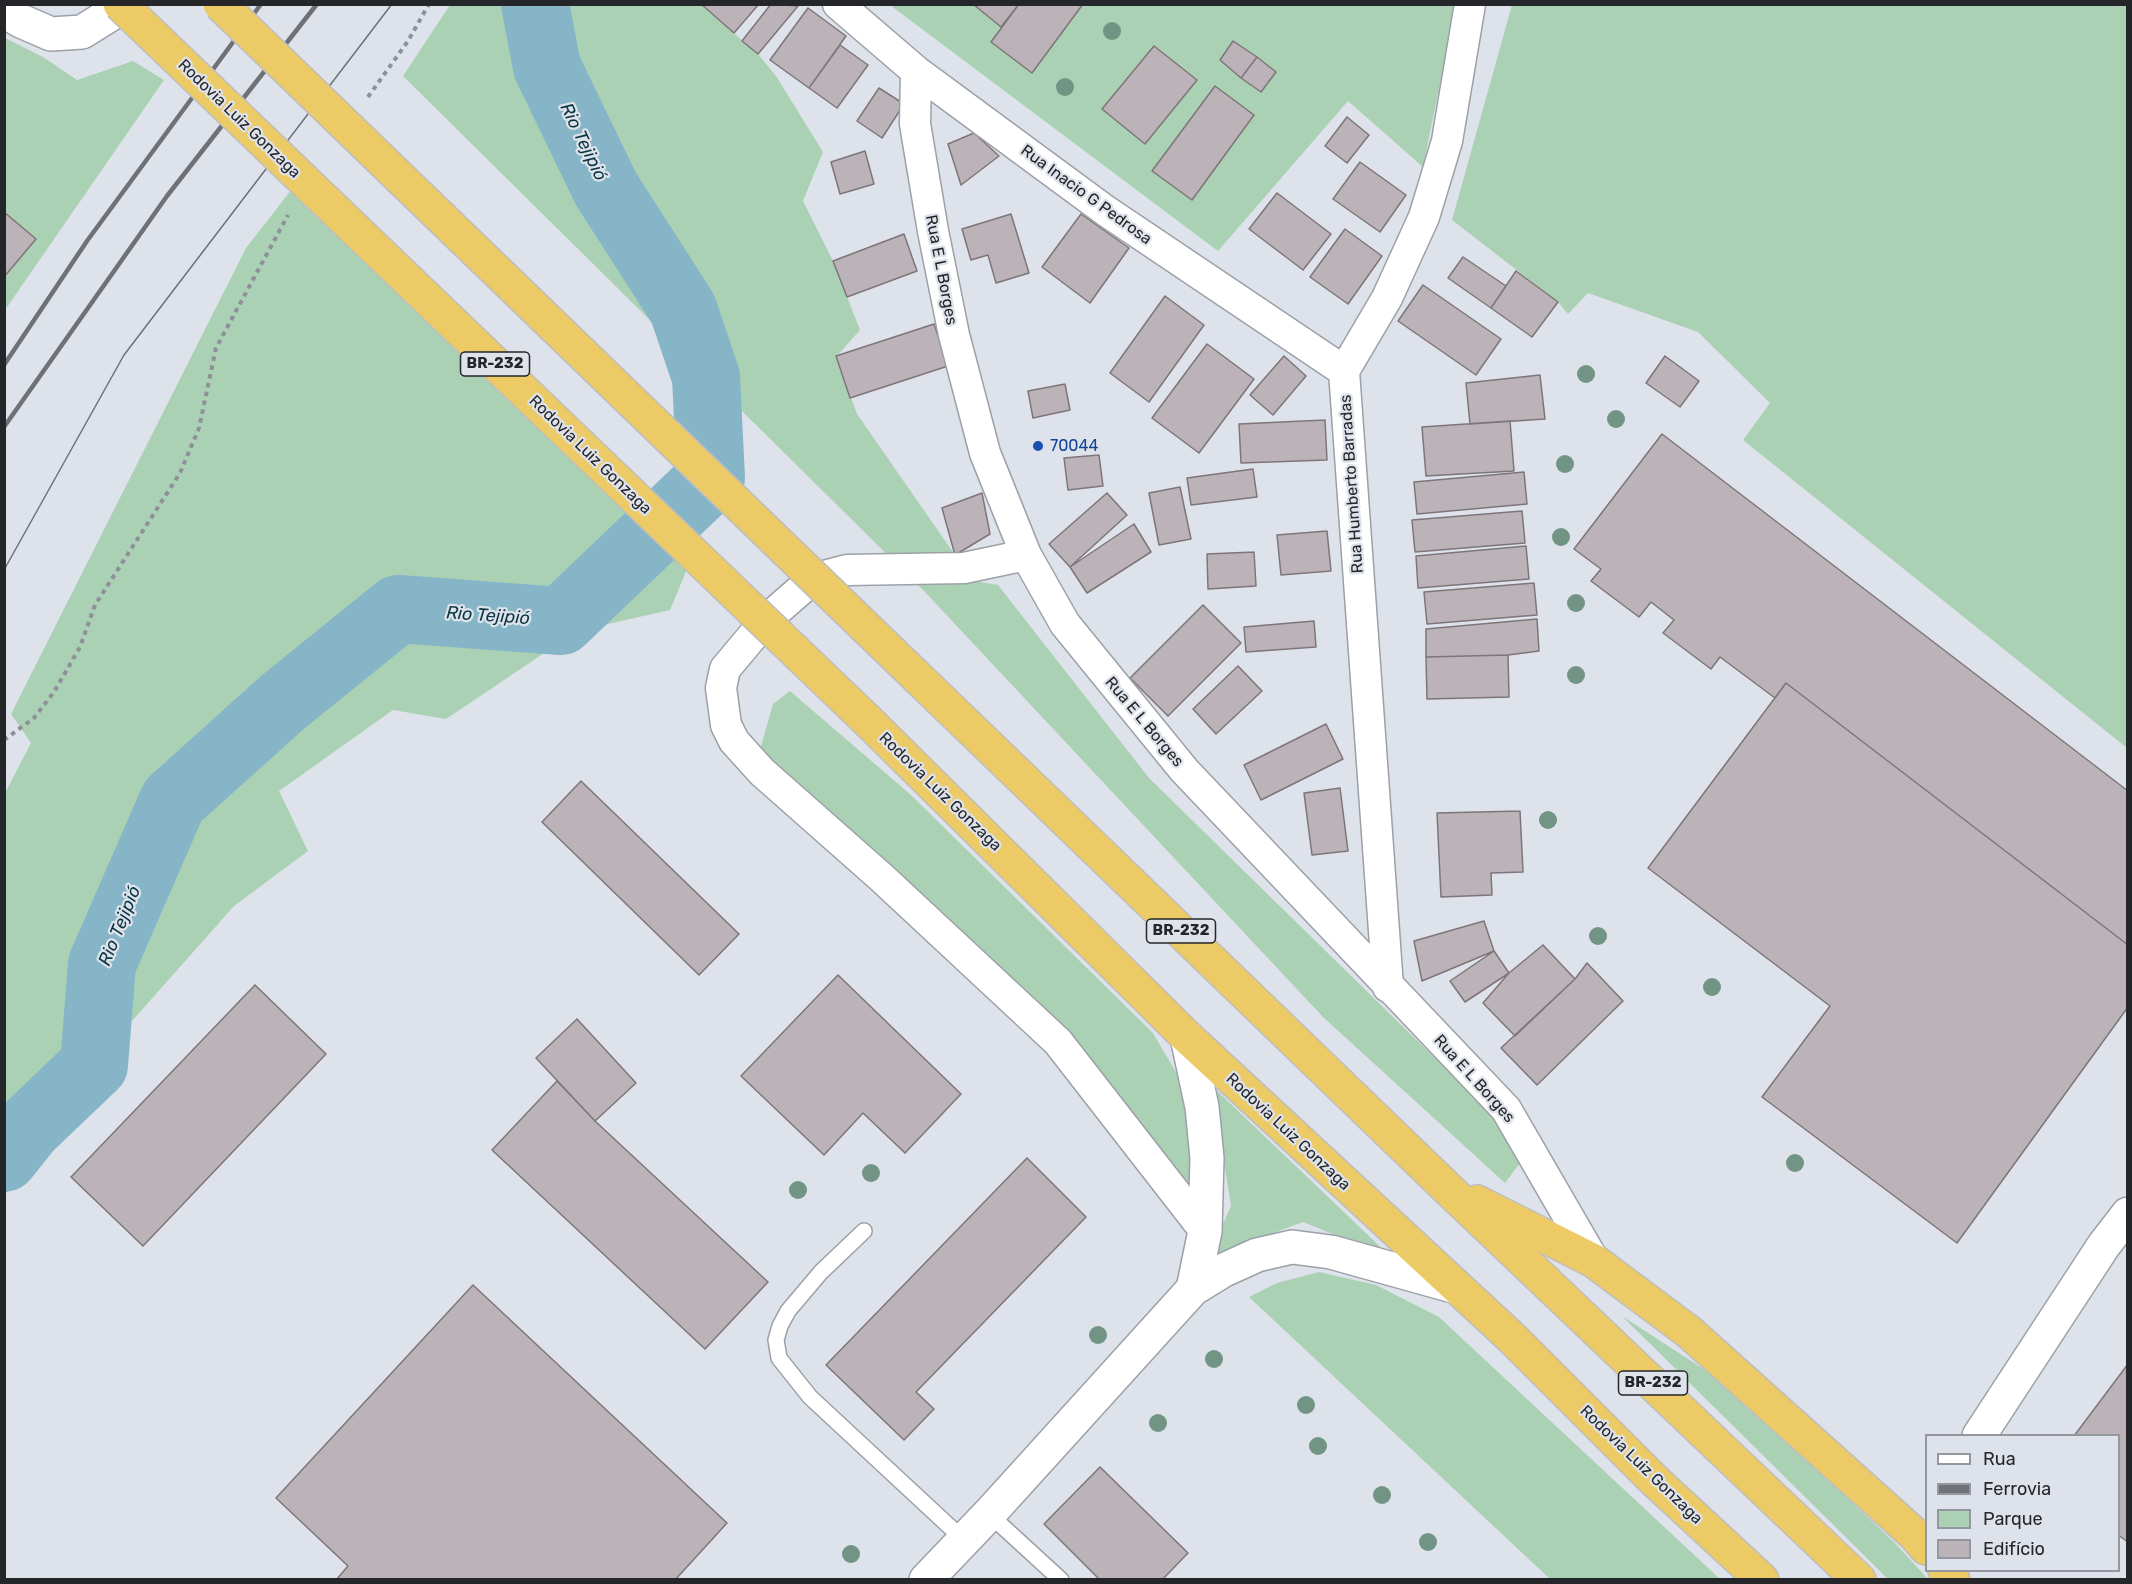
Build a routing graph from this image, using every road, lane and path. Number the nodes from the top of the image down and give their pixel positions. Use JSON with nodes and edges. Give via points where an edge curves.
{"nodes":[{"id":1,"x":120,"y":4,"type":"edge"},
{"id":2,"x":127,"y":4,"type":"edge"},
{"id":3,"x":220,"y":4,"type":"edge"},
{"id":4,"x":429,"y":4,"type":"edge"},
{"id":5,"x":838,"y":4,"type":"edge"},
{"id":6,"x":1470,"y":4,"type":"edge"},
{"id":7,"x":4,"y":11,"type":"edge"},
{"id":8,"x":916,"y":71,"type":"junction"},
{"id":9,"x":363,"y":103,"type":"dead end"},
{"id":10,"x":290,"y":210,"type":"dead end"},
{"id":11,"x":1344,"y":371,"type":"junction"},
{"id":12,"x":1026,"y":555,"type":"junction"},
{"id":13,"x":4,"y":740,"type":"edge"},
{"id":14,"x":1388,"y":987,"type":"junction"},
{"id":15,"x":1187,"y":1037,"type":"junction"},
{"id":16,"x":1446,"y":1187,"type":"junction"},
{"id":17,"x":2127,"y":1214,"type":"edge"},
{"id":18,"x":864,"y":1231,"type":"dead end"},
{"id":19,"x":1205,"y":1231,"type":"junction"},
{"id":20,"x":1594,"y":1261,"type":"junction"},
{"id":21,"x":1453,"y":1287,"type":"junction"},
{"id":22,"x":1193,"y":1289,"type":"junction"},
{"id":23,"x":1980,"y":1434,"type":"edge"},
{"id":24,"x":989,"y":1514,"type":"junction"},
{"id":25,"x":1922,"y":1533,"type":"edge"},
{"id":26,"x":964,"y":1540,"type":"junction"},
{"id":27,"x":926,"y":1580,"type":"edge"},
{"id":28,"x":1061,"y":1580,"type":"edge"},
{"id":29,"x":1762,"y":1580,"type":"edge"},
{"id":30,"x":1860,"y":1580,"type":"edge"}],
"edges":[{"from":1,"to":15,"type":"highway","name":"Rodovia Luiz Gonzaga","number":"BR-232","bridge":true,"via":[[870,723]]},
{"from":2,"to":7,"type":"street","via":[[82,32],[51,34]]},
{"from":3,"to":16,"type":"highway","number":"BR-232","bridge":true},
{"from":4,"to":9,"type":"path","via":[[408,41]]},
{"from":5,"to":8,"type":"street","name":"Rua Inacio G Pedrosa"},
{"from":6,"to":11,"type":"street","name":"Rua Humberto Barradas","via":[[1447,141],[1425,217],[1387,298]]},
{"from":8,"to":11,"type":"street","name":"Rua Inacio G Pedrosa","via":[[1106,212]]},
{"from":8,"to":12,"type":"street","name":"Rua E L Borges","via":[[915,124],[954,335],[985,453]]},
{"from":10,"to":13,"type":"path","via":[[216,348],[199,428],[180,473],[95,605],[80,647],[54,692],[34,718]]},
{"from":11,"to":14,"type":"street","name":"Rua Humberto Barradas"},
{"from":12,"to":14,"type":"street","name":"Rua E L Borges","via":[[1065,624],[1184,770]]},
{"from":12,"to":19,"type":"street","via":[[964,568],[847,570],[813,579],[766,620],[725,669],[721,688],[726,725],[734,741],[762,772],[1058,1042]]},
{"from":14,"to":20,"type":"street","name":"Rua E L Borges","via":[[1506,1109]]},
{"from":15,"to":19,"type":"street","via":[[1207,1158]]},
{"from":15,"to":21,"type":"highway","name":"Rodovia Luiz Gonzaga","number":"BR-232"},
{"from":16,"to":20,"type":"highway"},
{"from":16,"to":30,"type":"highway","number":"BR-232"},
{"from":17,"to":23,"type":"street"},
{"from":18,"to":26,"type":"lane","via":[[788,1311],[777,1340],[779,1358],[810,1397]]},
{"from":19,"to":22,"type":"street"},
{"from":20,"to":25,"type":"highway","via":[[1689,1332]]},
{"from":21,"to":22,"type":"street","via":[[1331,1252],[1292,1247],[1257,1255]]},
{"from":21,"to":29,"type":"highway","name":"Rodovia Luiz Gonzaga","number":"BR-232","via":[[1512,1338],[1654,1480]]},
{"from":22,"to":24,"type":"street"},
{"from":24,"to":26,"type":"street"},
{"from":24,"to":28,"type":"lane"},
{"from":26,"to":27,"type":"street"}]}
